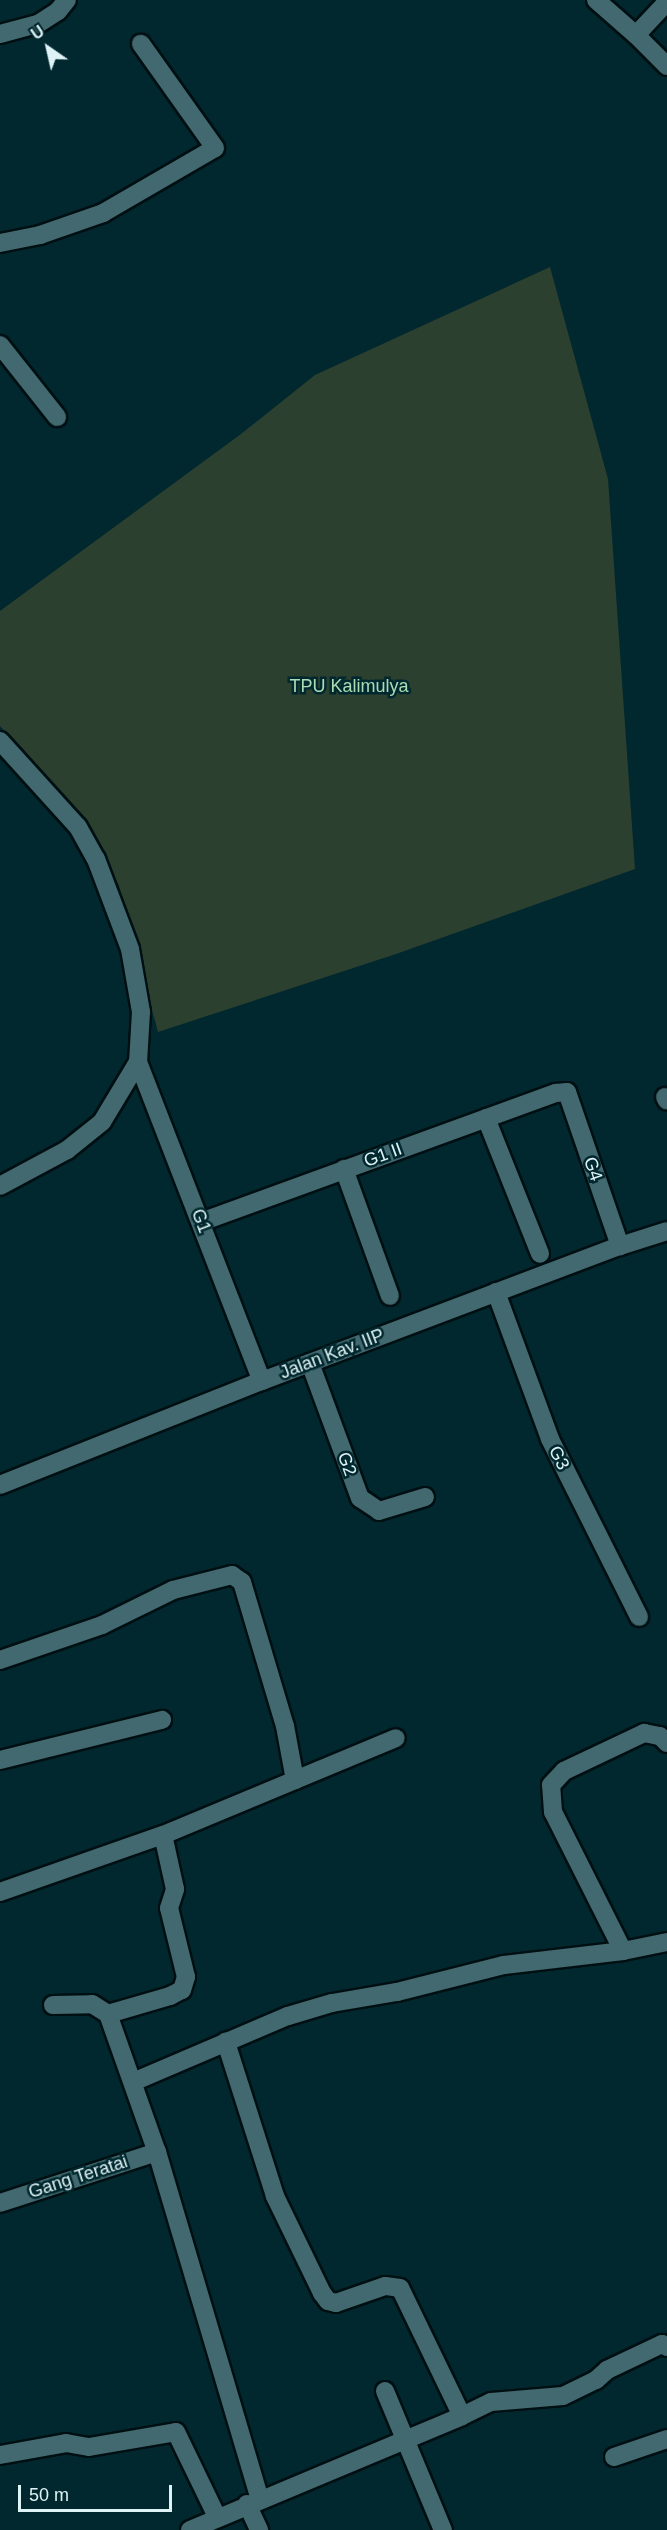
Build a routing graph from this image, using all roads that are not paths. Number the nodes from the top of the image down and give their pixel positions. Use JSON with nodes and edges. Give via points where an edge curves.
{"nodes":[{"id":1,"x":67,"y":0,"type":"edge"},
{"id":2,"x":596,"y":0,"type":"edge"},
{"id":3,"x":667,"y":2,"type":"edge"},
{"id":4,"x":0,"y":34,"type":"edge"},
{"id":5,"x":636,"y":35,"type":"junction"},
{"id":6,"x":141,"y":44,"type":"dead end"},
{"id":7,"x":667,"y":66,"type":"edge"},
{"id":8,"x":0,"y":243,"type":"edge"},
{"id":9,"x":0,"y":345,"type":"edge"},
{"id":10,"x":57,"y":417,"type":"dead end"},
{"id":11,"x":0,"y":741,"type":"edge"},
{"id":12,"x":138,"y":1062,"type":"junction"},
{"id":13,"x":567,"y":1092,"type":"joint"},
{"id":14,"x":486,"y":1118,"type":"junction"},
{"id":15,"x":344,"y":1169,"type":"junction"},
{"id":16,"x":0,"y":1186,"type":"edge"},
{"id":17,"x":201,"y":1222,"type":"junction"},
{"id":18,"x":667,"y":1231,"type":"edge"},
{"id":19,"x":620,"y":1246,"type":"junction"},
{"id":20,"x":540,"y":1254,"type":"dead end"},
{"id":21,"x":496,"y":1292,"type":"junction"},
{"id":22,"x":390,"y":1296,"type":"dead end"},
{"id":23,"x":310,"y":1363,"type":"junction"},
{"id":24,"x":262,"y":1381,"type":"junction"},
{"id":25,"x":0,"y":1485,"type":"edge"},
{"id":26,"x":425,"y":1497,"type":"dead end"},
{"id":27,"x":639,"y":1617,"type":"dead end"},
{"id":28,"x":0,"y":1660,"type":"edge"},
{"id":29,"x":162,"y":1720,"type":"dead end"},
{"id":30,"x":396,"y":1738,"type":"dead end"},
{"id":31,"x":667,"y":1743,"type":"edge"},
{"id":32,"x":0,"y":1760,"type":"edge"},
{"id":33,"x":295,"y":1780,"type":"junction"},
{"id":34,"x":163,"y":1835,"type":"junction"},
{"id":35,"x":0,"y":1892,"type":"edge"},
{"id":36,"x":667,"y":1942,"type":"edge"},
{"id":37,"x":623,"y":1951,"type":"junction"},
{"id":38,"x":53,"y":2005,"type":"dead end"},
{"id":39,"x":108,"y":2014,"type":"junction"},
{"id":40,"x":226,"y":2042,"type":"junction"},
{"id":41,"x":133,"y":2082,"type":"junction"},
{"id":42,"x":157,"y":2152,"type":"junction"},
{"id":43,"x":0,"y":2203,"type":"edge"},
{"id":44,"x":667,"y":2347,"type":"edge"},
{"id":45,"x":385,"y":2391,"type":"dead end"},
{"id":46,"x":462,"y":2416,"type":"junction"},
{"id":47,"x":667,"y":2439,"type":"edge"},
{"id":48,"x":407,"y":2440,"type":"junction"},
{"id":49,"x":0,"y":2455,"type":"edge"},
{"id":50,"x":614,"y":2457,"type":"dead end"},
{"id":51,"x":254,"y":2501,"type":"junction"},
{"id":52,"x":217,"y":2517,"type":"junction"},
{"id":53,"x":190,"y":2530,"type":"edge"},
{"id":54,"x":259,"y":2530,"type":"edge"},
{"id":55,"x":443,"y":2530,"type":"edge"}],
"edges":[{"from":1,"to":4,"type":"street","via":[[38,24]]},
{"from":2,"to":5,"type":"street"},
{"from":3,"to":5,"type":"street"},
{"from":5,"to":7,"type":"street"},
{"from":6,"to":8,"type":"street","via":[[215,148],[103,213],[40,235]]},
{"from":9,"to":10,"type":"street"},
{"from":11,"to":12,"type":"street","via":[[78,827],[96,859],[130,949],[141,1012]]},
{"from":12,"to":16,"type":"street","via":[[102,1122],[67,1150]]},
{"from":12,"to":17,"type":"street","name":"G1"},
{"from":13,"to":14,"type":"street","name":"G1 II"},
{"from":13,"to":19,"type":"street","name":"G4"},
{"from":14,"to":15,"type":"street","name":"G1 II"},
{"from":14,"to":20,"type":"street"},
{"from":15,"to":17,"type":"street","name":"G1 II"},
{"from":15,"to":22,"type":"street"},
{"from":17,"to":24,"type":"street","name":"G1"},
{"from":18,"to":19,"type":"street","name":"Jalan Kav. IIP"},
{"from":19,"to":21,"type":"street","name":"Jalan Kav. IIP"},
{"from":21,"to":23,"type":"street","name":"Jalan Kav. IIP"},
{"from":21,"to":27,"type":"street","name":"G3","via":[[550,1439]]},
{"from":23,"to":24,"type":"street","name":"Jalan Kav. IIP"},
{"from":23,"to":26,"type":"street","name":"G2","via":[[360,1498],[379,1511]]},
{"from":24,"to":25,"type":"street","name":"Jalan Kav. IIP"},
{"from":28,"to":33,"type":"street","via":[[102,1625],[173,1590],[232,1575],[242,1582],[285,1726]]},
{"from":29,"to":32,"type":"street"},
{"from":30,"to":33,"type":"street"},
{"from":31,"to":37,"type":"street","via":[[660,1736],[644,1733],[564,1772],[551,1785],[553,1812]]},
{"from":33,"to":34,"type":"street"},
{"from":34,"to":35,"type":"street"},
{"from":34,"to":39,"type":"street","via":[[176,1889],[169,1908],[186,1977],[182,1990],[170,1996]]},
{"from":36,"to":37,"type":"street"},
{"from":37,"to":40,"type":"street","via":[[504,1965],[397,1992],[332,2003]]},
{"from":38,"to":39,"type":"street","via":[[92,2004]]},
{"from":39,"to":41,"type":"street"},
{"from":40,"to":41,"type":"street"},
{"from":40,"to":46,"type":"street","via":[[275,2196],[322,2293],[328,2301],[336,2303],[385,2286],[400,2288]]},
{"from":41,"to":42,"type":"street"},
{"from":42,"to":43,"type":"street","name":"Gang Teratai"},
{"from":42,"to":51,"type":"street"},
{"from":44,"to":46,"type":"street","via":[[662,2344],[563,2396],[491,2402]]},
{"from":45,"to":48,"type":"street"},
{"from":46,"to":48,"type":"street"},
{"from":47,"to":50,"type":"street"},
{"from":48,"to":51,"type":"street"},
{"from":48,"to":55,"type":"street"},
{"from":49,"to":52,"type":"street","via":[[66,2443],[89,2446],[176,2432]]},
{"from":51,"to":52,"type":"street"},
{"from":51,"to":54,"type":"street"},
{"from":52,"to":53,"type":"street"}]}
